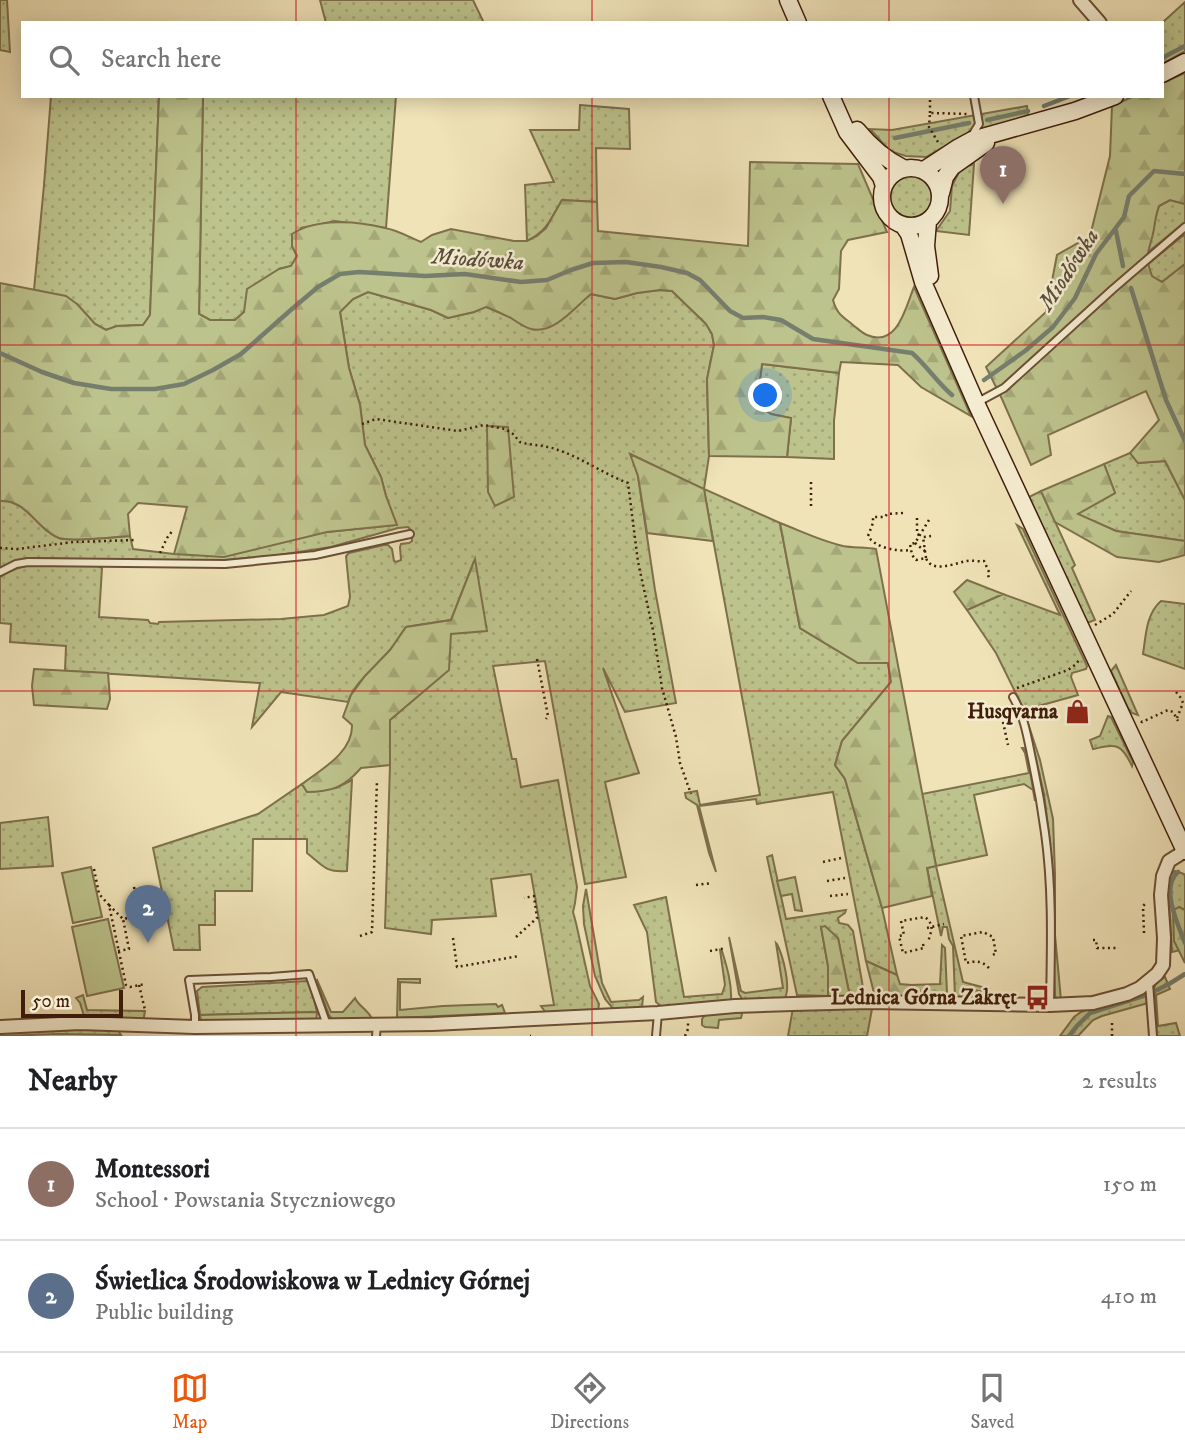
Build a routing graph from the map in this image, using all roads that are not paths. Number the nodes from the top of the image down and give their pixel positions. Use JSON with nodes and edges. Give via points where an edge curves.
{"nodes":[{"id":1,"x":788,"y":0,"type":"edge"},
{"id":2,"x":1080,"y":0,"type":"edge"},
{"id":3,"x":797,"y":21,"type":"edge"},
{"id":4,"x":1098,"y":21,"type":"edge"},
{"id":5,"x":1185,"y":62,"type":"edge"},
{"id":6,"x":1164,"y":74,"type":"edge"},
{"id":7,"x":974,"y":98,"type":"edge"},
{"id":8,"x":1110,"y":98,"type":"edge"},
{"id":9,"x":836,"y":99,"type":"edge"},
{"id":10,"x":1004,"y":132,"type":"junction"},
{"id":11,"x":963,"y":145,"type":"junction"},
{"id":12,"x":903,"y":168,"type":"junction"},
{"id":13,"x":923,"y":170,"type":"junction"},
{"id":14,"x":884,"y":186,"type":"junction"},
{"id":15,"x":941,"y":193,"type":"junction"},
{"id":16,"x":928,"y":221,"type":"junction"},
{"id":17,"x":903,"y":225,"type":"junction"},
{"id":18,"x":1185,"y":227,"type":"edge"},
{"id":19,"x":934,"y":307,"type":"junction"},
{"id":20,"x":976,"y":403,"type":"junction"},
{"id":21,"x":410,"y":534,"type":"dead end"},
{"id":22,"x":0,"y":572,"type":"edge"},
{"id":23,"x":1013,"y":697,"type":"road end"},
{"id":24,"x":1185,"y":851,"type":"edge"},
{"id":25,"x":1149,"y":982,"type":"junction"},
{"id":26,"x":1050,"y":1005,"type":"junction"},
{"id":27,"x":658,"y":1013,"type":"junction"},
{"id":28,"x":327,"y":1026,"type":"junction"},
{"id":29,"x":0,"y":1027,"type":"edge"},
{"id":30,"x":195,"y":1027,"type":"junction"},
{"id":31,"x":377,"y":1030,"type":"edge"},
{"id":32,"x":656,"y":1036,"type":"edge"},
{"id":33,"x":1153,"y":1036,"type":"edge"}],
"edges":[{"from":1,"to":3,"type":"main road"},
{"from":2,"to":4,"type":"street"},
{"from":5,"to":6,"type":"main road"},
{"from":7,"to":11,"type":"lane","via":[[979,124]]},
{"from":8,"to":10,"type":"main road"},
{"from":9,"to":12,"type":"main road","via":[[862,137]]},
{"from":9,"to":14,"type":"main road","via":[[847,132]]},
{"from":10,"to":11,"type":"main road"},
{"from":10,"to":15,"type":"main road","via":[[952,167]]},
{"from":11,"to":13,"type":"main road"},
{"from":12,"to":13,"type":"main road"},
{"from":12,"to":14,"type":"main road"},
{"from":13,"to":15,"type":"main road","via":[[935,179]]},
{"from":14,"to":17,"type":"main road","via":[[883,205],[894,221]]},
{"from":15,"to":16,"type":"main road","via":[[938,209]]},
{"from":16,"to":17,"type":"main road"},
{"from":16,"to":19,"type":"main road","via":[[926,246]]},
{"from":17,"to":19,"type":"main road"},
{"from":18,"to":20,"type":"lane","via":[[1004,388]]},
{"from":19,"to":20,"type":"main road"},
{"from":20,"to":24,"type":"main road"},
{"from":21,"to":22,"type":"lane","via":[[315,555],[225,564],[29,562]]},
{"from":23,"to":26,"type":"lane","via":[[1028,741],[1046,835]]},
{"from":24,"to":25,"type":"street","via":[[1169,861],[1163,876],[1163,965]]},
{"from":25,"to":26,"type":"street","via":[[1093,1003]]},
{"from":25,"to":33,"type":"lane"},
{"from":26,"to":27,"type":"street","via":[[806,1003]]},
{"from":27,"to":31,"type":"street"},
{"from":27,"to":32,"type":"lane"},
{"from":28,"to":30,"type":"street"},
{"from":28,"to":30,"type":"lane","via":[[309,974],[189,980]]},
{"from":28,"to":31,"type":"street"},
{"from":29,"to":30,"type":"street","via":[[79,1023]]}]}
